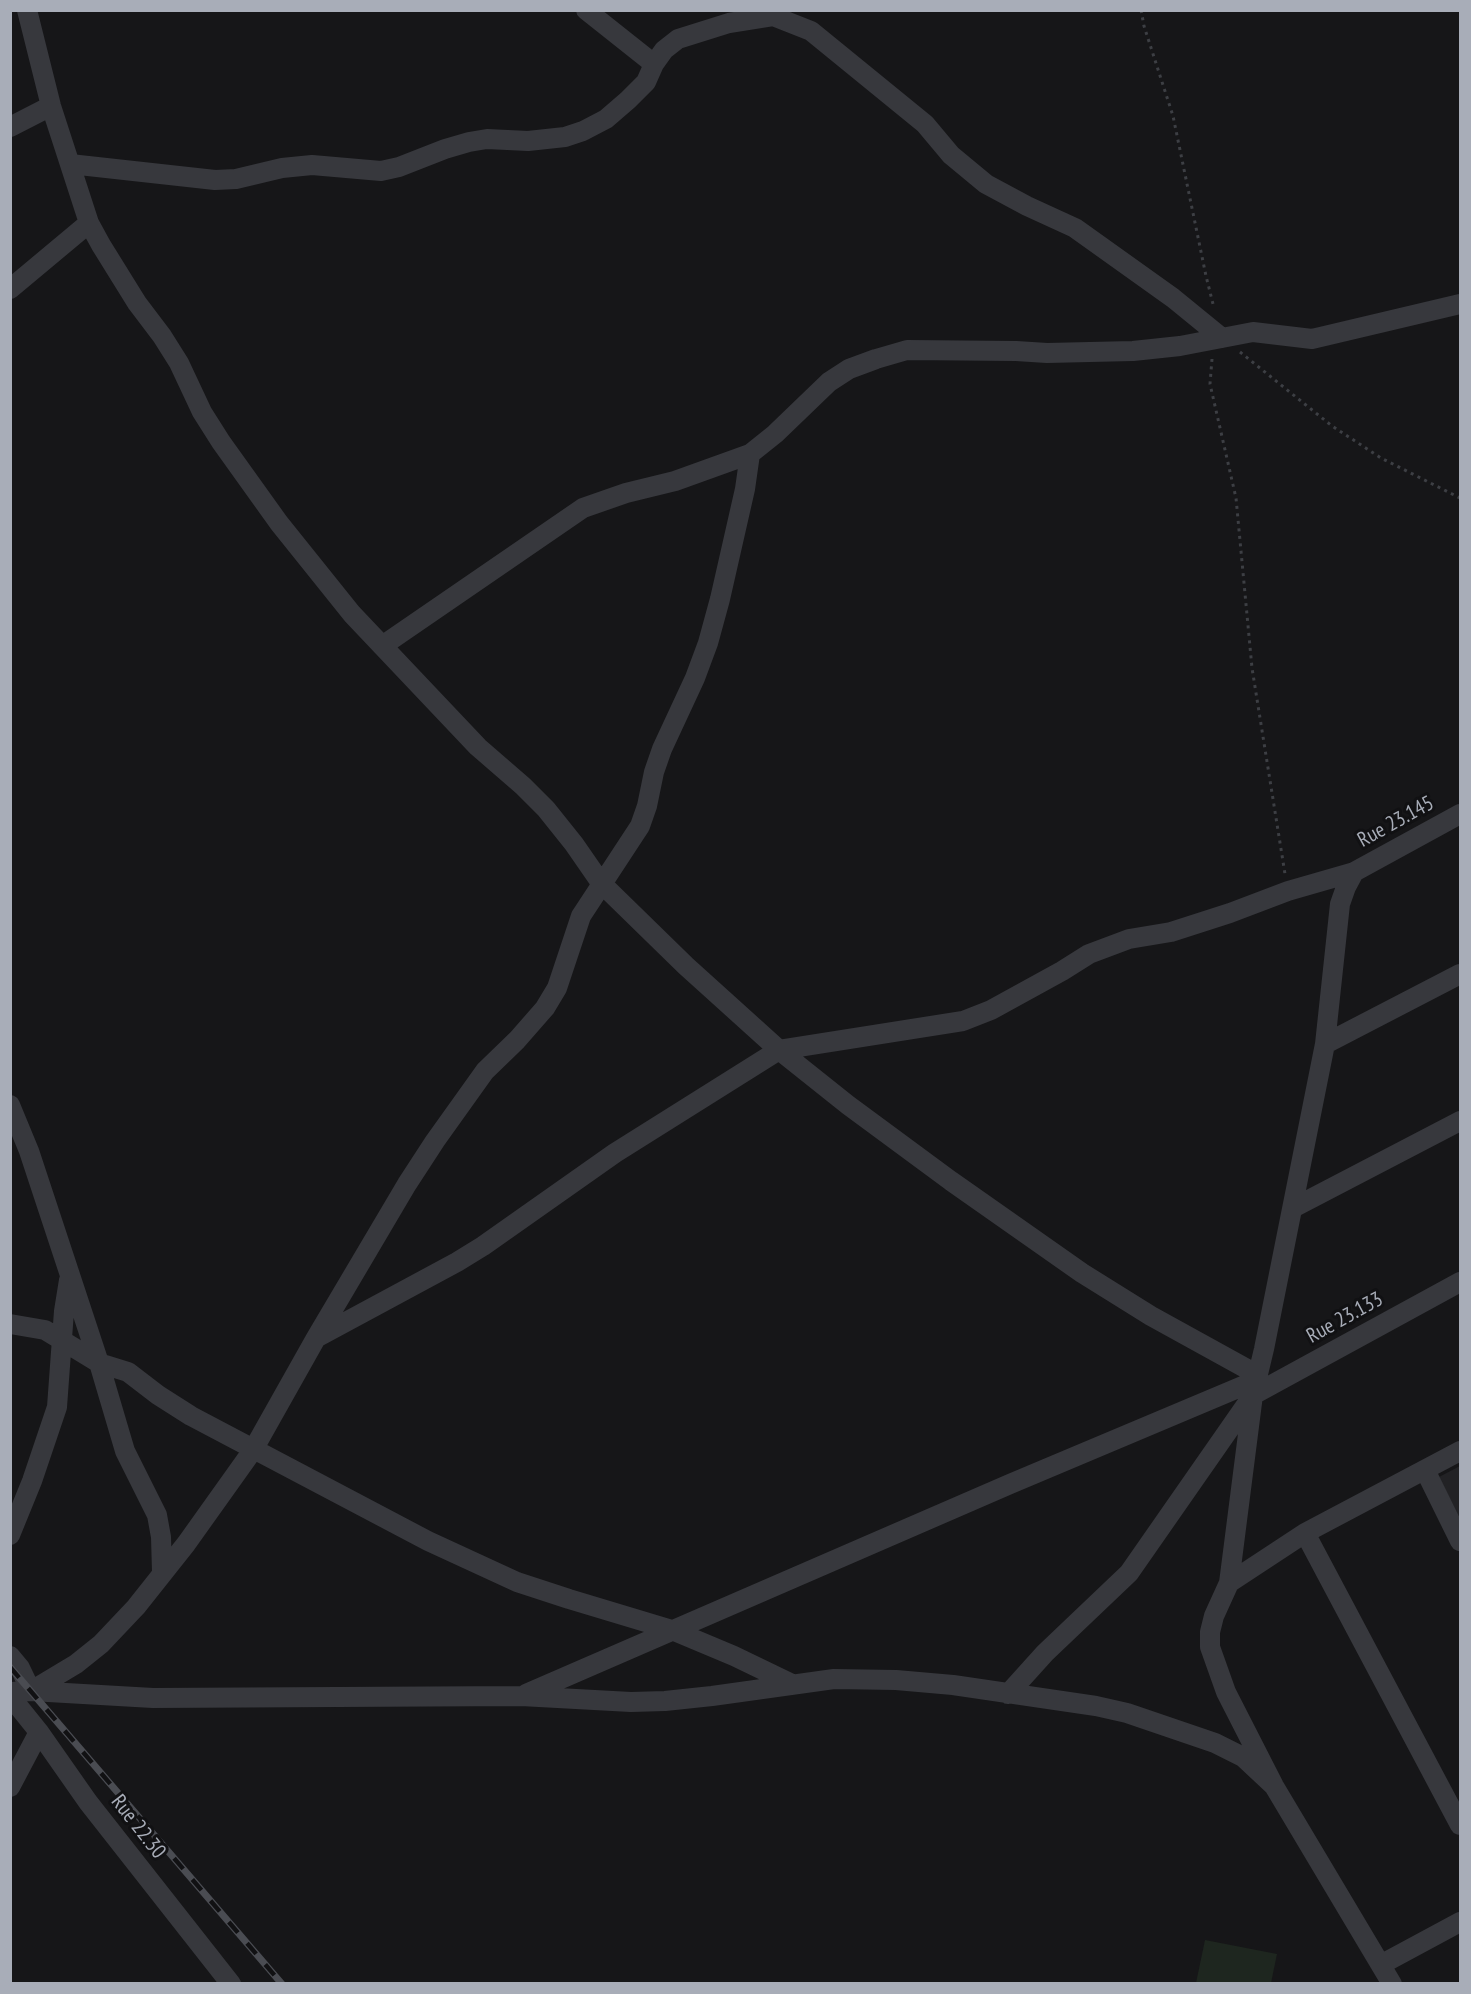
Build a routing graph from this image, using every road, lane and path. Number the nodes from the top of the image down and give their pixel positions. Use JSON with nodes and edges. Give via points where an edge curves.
{"nodes":[{"id":1,"x":27,"y":10,"type":"edge"},
{"id":2,"x":586,"y":10,"type":"edge"},
{"id":3,"x":1141,"y":10,"type":"edge"},
{"id":4,"x":654,"y":64,"type":"junction"},
{"id":5,"x":51,"y":106,"type":"junction"},
{"id":6,"x":10,"y":127,"type":"edge"},
{"id":7,"x":70,"y":165,"type":"junction"},
{"id":8,"x":89,"y":223,"type":"junction"},
{"id":9,"x":10,"y":290,"type":"edge"},
{"id":10,"x":1461,"y":304,"type":"edge"},
{"id":11,"x":1222,"y":338,"type":"junction"},
{"id":12,"x":750,"y":454,"type":"junction"},
{"id":13,"x":1461,"y":498,"type":"edge"},
{"id":14,"x":382,"y":646,"type":"junction"},
{"id":15,"x":1461,"y":814,"type":"edge"},
{"id":16,"x":1354,"y":872,"type":"junction"},
{"id":17,"x":601,"y":884,"type":"junction"},
{"id":18,"x":1288,"y":891,"type":"junction"},
{"id":19,"x":1461,"y":974,"type":"edge"},
{"id":20,"x":1325,"y":1044,"type":"junction"},
{"id":21,"x":779,"y":1050,"type":"junction"},
{"id":22,"x":10,"y":1105,"type":"edge"},
{"id":23,"x":1461,"y":1121,"type":"edge"},
{"id":24,"x":1293,"y":1208,"type":"junction"},
{"id":25,"x":70,"y":1274,"type":"junction"},
{"id":26,"x":1461,"y":1282,"type":"edge"},
{"id":27,"x":10,"y":1324,"type":"edge"},
{"id":28,"x":316,"y":1338,"type":"junction"},
{"id":29,"x":62,"y":1340,"type":"junction"},
{"id":30,"x":99,"y":1363,"type":"junction"},
{"id":31,"x":1256,"y":1383,"type":"junction"},
{"id":32,"x":253,"y":1450,"type":"junction"},
{"id":33,"x":1461,"y":1451,"type":"edge"},
{"id":34,"x":1425,"y":1470,"type":"junction"},
{"id":35,"x":1305,"y":1533,"type":"junction"},
{"id":36,"x":10,"y":1534,"type":"edge"},
{"id":37,"x":1461,"y":1541,"type":"edge"},
{"id":38,"x":162,"y":1572,"type":"junction"},
{"id":39,"x":1229,"y":1583,"type":"junction"},
{"id":40,"x":672,"y":1630,"type":"junction"},
{"id":41,"x":10,"y":1656,"type":"edge"},
{"id":42,"x":792,"y":1684,"type":"junction"},
{"id":43,"x":31,"y":1691,"type":"junction"},
{"id":44,"x":10,"y":1694,"type":"edge"},
{"id":45,"x":1008,"y":1694,"type":"junction"},
{"id":46,"x":521,"y":1696,"type":"junction"},
{"id":47,"x":39,"y":1732,"type":"junction"},
{"id":48,"x":1274,"y":1786,"type":"junction"},
{"id":49,"x":10,"y":1787,"type":"edge"},
{"id":50,"x":1461,"y":1825,"type":"edge"},
{"id":51,"x":1461,"y":1922,"type":"edge"},
{"id":52,"x":1382,"y":1964,"type":"junction"},
{"id":53,"x":231,"y":1983,"type":"edge"},
{"id":54,"x":1392,"y":1983,"type":"edge"}],
"edges":[{"from":1,"to":5,"type":"street"},
{"from":2,"to":4,"type":"street"},
{"from":3,"to":11,"type":"path","via":[[1173,116]]},
{"from":4,"to":7,"type":"street","via":[[646,82],[628,100],[606,119],[583,131],[547,140],[469,142],[381,171],[312,165],[215,180]]},
{"from":4,"to":11,"type":"street","via":[[678,39],[729,23],[773,16],[811,31],[925,124],[951,155],[986,184],[1075,228]]},
{"from":5,"to":6,"type":"street"},
{"from":5,"to":7,"type":"street"},
{"from":7,"to":8,"type":"street"},
{"from":8,"to":9,"type":"street"},
{"from":8,"to":14,"type":"street","via":[[124,284],[179,363],[220,442],[279,523]]},
{"from":10,"to":11,"type":"street","via":[[1312,339],[1253,332]]},
{"from":11,"to":12,"type":"street","via":[[1123,351],[908,350],[849,369]]},
{"from":11,"to":13,"type":"path","via":[[1332,426],[1381,458]]},
{"from":11,"to":18,"type":"path","via":[[1212,358],[1210,384],[1236,498],[1252,668]]},
{"from":12,"to":14,"type":"street","via":[[583,508]]},
{"from":12,"to":17,"type":"street","via":[[708,643],[662,749],[640,826]]},
{"from":14,"to":17,"type":"street","via":[[478,747],[546,810]]},
{"from":15,"to":16,"type":"street","name":"Rue 23.145"},
{"from":16,"to":18,"type":"street","name":"Rue 23.145"},
{"from":16,"to":20,"type":"street","via":[[1340,904]]},
{"from":17,"to":21,"type":"street"},
{"from":17,"to":28,"type":"street","via":[[581,916],[561,978],[545,1008],[461,1102],[406,1185]]},
{"from":18,"to":21,"type":"street","name":"Rue 23.145","via":[[1171,932],[1129,939],[1089,954],[991,1010],[963,1021]]},
{"from":19,"to":20,"type":"street"},
{"from":20,"to":24,"type":"street"},
{"from":21,"to":28,"type":"street","via":[[615,1153],[465,1257]]},
{"from":21,"to":31,"type":"street","via":[[848,1105],[1082,1273]]},
{"from":22,"to":25,"type":"street"},
{"from":23,"to":24,"type":"street"},
{"from":24,"to":31,"type":"street"},
{"from":25,"to":29,"type":"street"},
{"from":25,"to":30,"type":"street"},
{"from":26,"to":31,"type":"street","name":"Rue 23.133"},
{"from":27,"to":29,"type":"street","via":[[45,1330]]},
{"from":28,"to":32,"type":"street"},
{"from":29,"to":30,"type":"street"},
{"from":29,"to":36,"type":"street","via":[[57,1407]]},
{"from":30,"to":32,"type":"street","via":[[129,1372],[191,1416]]},
{"from":30,"to":38,"type":"street","via":[[125,1451],[157,1515]]},
{"from":31,"to":39,"type":"street"},
{"from":31,"to":40,"type":"street","name":"Rue 23.133","via":[[1021,1479]]},
{"from":31,"to":45,"type":"street","via":[[1129,1573]]},
{"from":32,"to":38,"type":"street"},
{"from":32,"to":40,"type":"street","via":[[428,1541],[517,1582]]},
{"from":33,"to":34,"type":"street"},
{"from":34,"to":35,"type":"street"},
{"from":34,"to":37,"type":"street"},
{"from":35,"to":39,"type":"street"},
{"from":35,"to":50,"type":"street"},
{"from":38,"to":43,"type":"street","via":[[101,1644]]},
{"from":39,"to":48,"type":"street","via":[[1214,1616],[1210,1647],[1226,1692]]},
{"from":40,"to":42,"type":"street"},
{"from":40,"to":46,"type":"street","name":"Rue 23.133"},
{"from":41,"to":43,"type":"street"},
{"from":42,"to":45,"type":"street","via":[[854,1678],[953,1685]]},
{"from":42,"to":46,"type":"street","via":[[665,1701]]},
{"from":43,"to":44,"type":"street"},
{"from":43,"to":46,"type":"street","via":[[153,1698]]},
{"from":44,"to":47,"type":"street","name":"Rue 22.30"},
{"from":45,"to":48,"type":"street","via":[[1096,1706],[1165,1725],[1243,1757]]},
{"from":47,"to":49,"type":"street"},
{"from":47,"to":53,"type":"street","name":"Rue 22.30","via":[[88,1802]]},
{"from":48,"to":52,"type":"street"},
{"from":51,"to":52,"type":"street"},
{"from":52,"to":54,"type":"street"}]}
